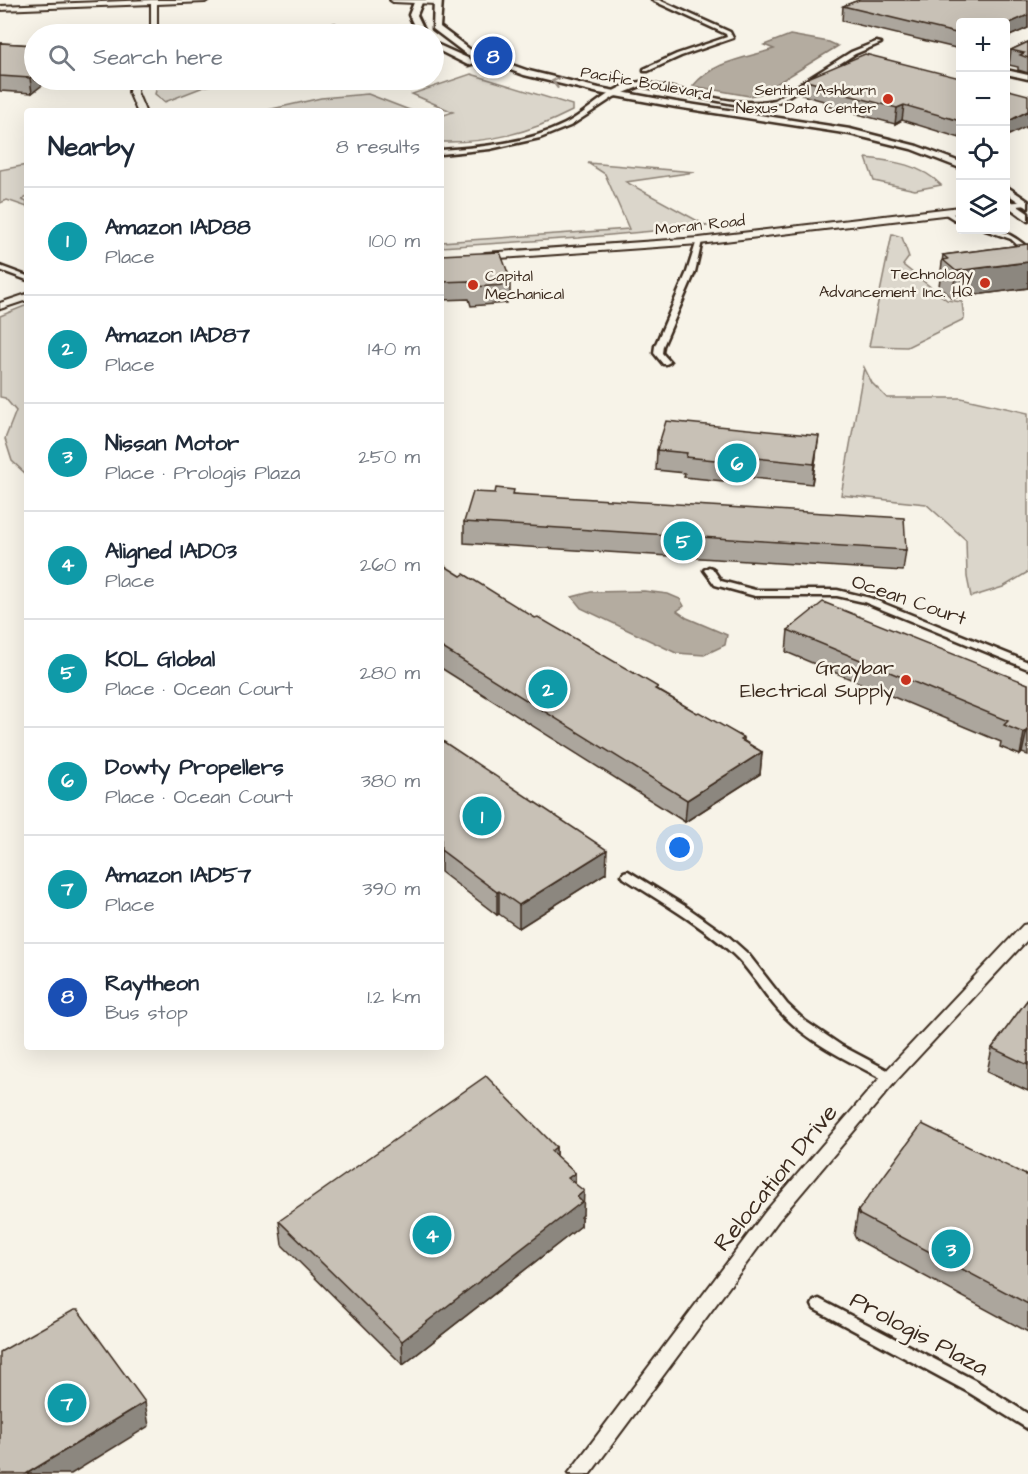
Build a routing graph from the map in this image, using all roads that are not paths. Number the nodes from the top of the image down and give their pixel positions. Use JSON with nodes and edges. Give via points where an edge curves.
{"nodes":[{"id":1,"x":205,"y":0,"type":"edge"},
{"id":2,"x":393,"y":0,"type":"edge"},
{"id":3,"x":655,"y":0,"type":"edge"},
{"id":4,"x":154,"y":1,"type":"edge"},
{"id":5,"x":418,"y":1,"type":"edge"},
{"id":6,"x":437,"y":1,"type":"edge"},
{"id":7,"x":0,"y":8,"type":"edge"},
{"id":8,"x":154,"y":24,"type":"edge"},
{"id":9,"x":417,"y":24,"type":"edge"},
{"id":10,"x":435,"y":24,"type":"edge"},
{"id":11,"x":444,"y":37,"type":"edge"},
{"id":12,"x":878,"y":43,"type":"dead end"},
{"id":13,"x":444,"y":50,"type":"edge"},
{"id":14,"x":646,"y":70,"type":"dead end"},
{"id":15,"x":1010,"y":73,"type":"edge"},
{"id":16,"x":1028,"y":77,"type":"edge"},
{"id":17,"x":540,"y":87,"type":"dead end"},
{"id":18,"x":133,"y":90,"type":"edge"},
{"id":19,"x":613,"y":95,"type":"junction"},
{"id":20,"x":593,"y":100,"type":"dead end"},
{"id":21,"x":603,"y":102,"type":"junction"},
{"id":22,"x":140,"y":108,"type":"edge"},
{"id":23,"x":444,"y":152,"type":"edge"},
{"id":24,"x":956,"y":164,"type":"edge"},
{"id":25,"x":956,"y":171,"type":"edge"},
{"id":26,"x":1010,"y":192,"type":"edge"},
{"id":27,"x":1027,"y":203,"type":"edge"},
{"id":28,"x":1010,"y":204,"type":"edge"},
{"id":29,"x":1010,"y":206,"type":"edge"},
{"id":30,"x":956,"y":211,"type":"edge"},
{"id":31,"x":945,"y":212,"type":"junction"},
{"id":32,"x":1028,"y":218,"type":"edge"},
{"id":33,"x":956,"y":219,"type":"edge"},
{"id":34,"x":1000,"y":234,"type":"edge"},
{"id":35,"x":699,"y":241,"type":"junction"},
{"id":36,"x":1027,"y":251,"type":"edge"},
{"id":37,"x":476,"y":256,"type":"edge"},
{"id":38,"x":0,"y":268,"type":"edge"},
{"id":39,"x":24,"y":277,"type":"edge"},
{"id":40,"x":24,"y":298,"type":"edge"},
{"id":41,"x":0,"y":306,"type":"edge"},
{"id":42,"x":666,"y":362,"type":"dead end"},
{"id":43,"x":708,"y":570,"type":"dead end"},
{"id":44,"x":1028,"y":666,"type":"edge"},
{"id":45,"x":628,"y":875,"type":"dead end"},
{"id":46,"x":1028,"y":928,"type":"edge"},
{"id":47,"x":890,"y":1077,"type":"junction"},
{"id":48,"x":819,"y":1305,"type":"dead end"},
{"id":49,"x":1028,"y":1422,"type":"edge"},
{"id":50,"x":579,"y":1474,"type":"edge"}],
"edges":[{"from":1,"to":4,"type":"street"},
{"from":2,"to":5,"type":"street"},
{"from":3,"to":14,"type":"street","via":[[728,33],[730,38]]},
{"from":4,"to":7,"type":"street"},
{"from":4,"to":8,"type":"street"},
{"from":5,"to":6,"type":"street"},
{"from":5,"to":9,"type":"main road","via":[[413,15]]},
{"from":10,"to":6,"type":"main road","name":"Pacific Boulevard","one_way":true,"via":[[432,17]]},
{"from":19,"to":11,"type":"main road","name":"Pacific Boulevard","one_way":true,"via":[[550,80],[462,48]]},
{"from":12,"to":19,"type":"street","via":[[852,53],[777,101],[764,104],[675,92],[650,84],[629,86]]},
{"from":13,"to":17,"type":"main road"},
{"from":15,"to":16,"type":"street"},
{"from":18,"to":22,"type":"street"},
{"from":19,"to":21,"type":"street"},
{"from":19,"to":24,"type":"main road","name":"Pacific Boulevard","via":[[834,128],[899,143]]},
{"from":20,"to":21,"type":"main road","name":"Pacific Boulevard"},
{"from":21,"to":23,"type":"street","via":[[545,134],[502,145]]},
{"from":21,"to":25,"type":"main road","name":"Pacific Boulevard","via":[[845,135]]},
{"from":26,"to":27,"type":"main road"},
{"from":27,"to":28,"type":"street"},
{"from":29,"to":32,"type":"main road"},
{"from":30,"to":31,"type":"street","name":"Moran Road"},
{"from":31,"to":33,"type":"street"},
{"from":31,"to":35,"type":"street","name":"Moran Road"},
{"from":34,"to":36,"type":"street","via":[[1013,238]]},
{"from":35,"to":37,"type":"street","name":"Moran Road"},
{"from":35,"to":42,"type":"street","via":[[691,272],[658,353]]},
{"from":38,"to":39,"type":"street"},
{"from":40,"to":41,"type":"street"},
{"from":43,"to":44,"type":"street","name":"Ocean Court","via":[[718,583],[755,593],[837,593],[867,600]]},
{"from":45,"to":47,"type":"street","via":[[739,952],[771,995],[817,1037]]},
{"from":46,"to":47,"type":"street","name":"Relocation Drive"},
{"from":47,"to":50,"type":"street","name":"Relocation Drive","via":[[772,1216]]},
{"from":48,"to":49,"type":"street","name":"Prologis Plaza","via":[[973,1387]]}]}
